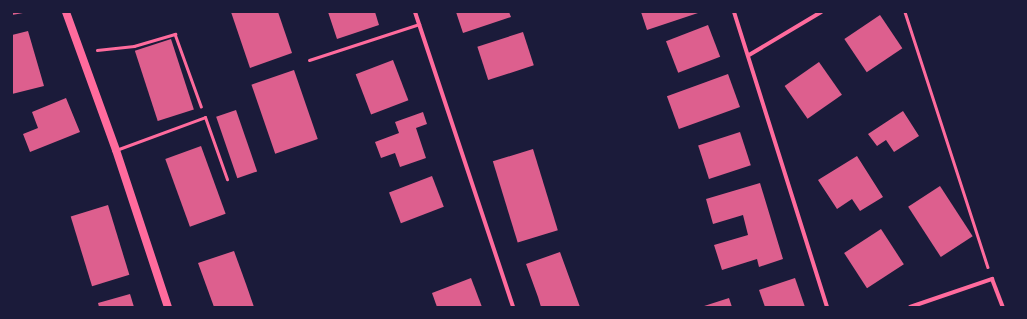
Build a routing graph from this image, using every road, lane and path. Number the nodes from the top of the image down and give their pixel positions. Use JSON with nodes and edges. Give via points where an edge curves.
{"nodes":[{"id":1,"x":66,"y":12,"type":"edge"},
{"id":2,"x":415,"y":12,"type":"edge"},
{"id":3,"x":734,"y":12,"type":"edge"},
{"id":4,"x":821,"y":12,"type":"edge"},
{"id":5,"x":905,"y":12,"type":"edge"},
{"id":6,"x":419,"y":24,"type":"junction"},
{"id":7,"x":750,"y":55,"type":"junction"},
{"id":8,"x":82,"y":56,"type":"junction"},
{"id":9,"x":309,"y":60,"type":"dead end"},
{"id":10,"x":205,"y":117,"type":"junction"},
{"id":11,"x":116,"y":150,"type":"junction"},
{"id":12,"x":227,"y":179,"type":"dead end"},
{"id":13,"x":992,"y":278,"type":"junction"},
{"id":14,"x":168,"y":307,"type":"edge"},
{"id":15,"x":513,"y":307,"type":"edge"},
{"id":16,"x":827,"y":307,"type":"edge"},
{"id":17,"x":910,"y":307,"type":"edge"},
{"id":18,"x":1003,"y":307,"type":"edge"}],
"edges":[{"from":1,"to":8,"type":"main road"},
{"from":2,"to":6,"type":"street"},
{"from":3,"to":7,"type":"street"},
{"from":4,"to":7,"type":"street"},
{"from":5,"to":13,"type":"path"},
{"from":6,"to":9,"type":"lane"},
{"from":6,"to":15,"type":"street"},
{"from":7,"to":16,"type":"street"},
{"from":8,"to":10,"type":"path","via":[[97,50],[134,46],[175,34]]},
{"from":8,"to":11,"type":"main road"},
{"from":10,"to":11,"type":"lane"},
{"from":10,"to":12,"type":"lane"},
{"from":11,"to":14,"type":"main road"},
{"from":13,"to":17,"type":"street"},
{"from":13,"to":18,"type":"street"}]}
